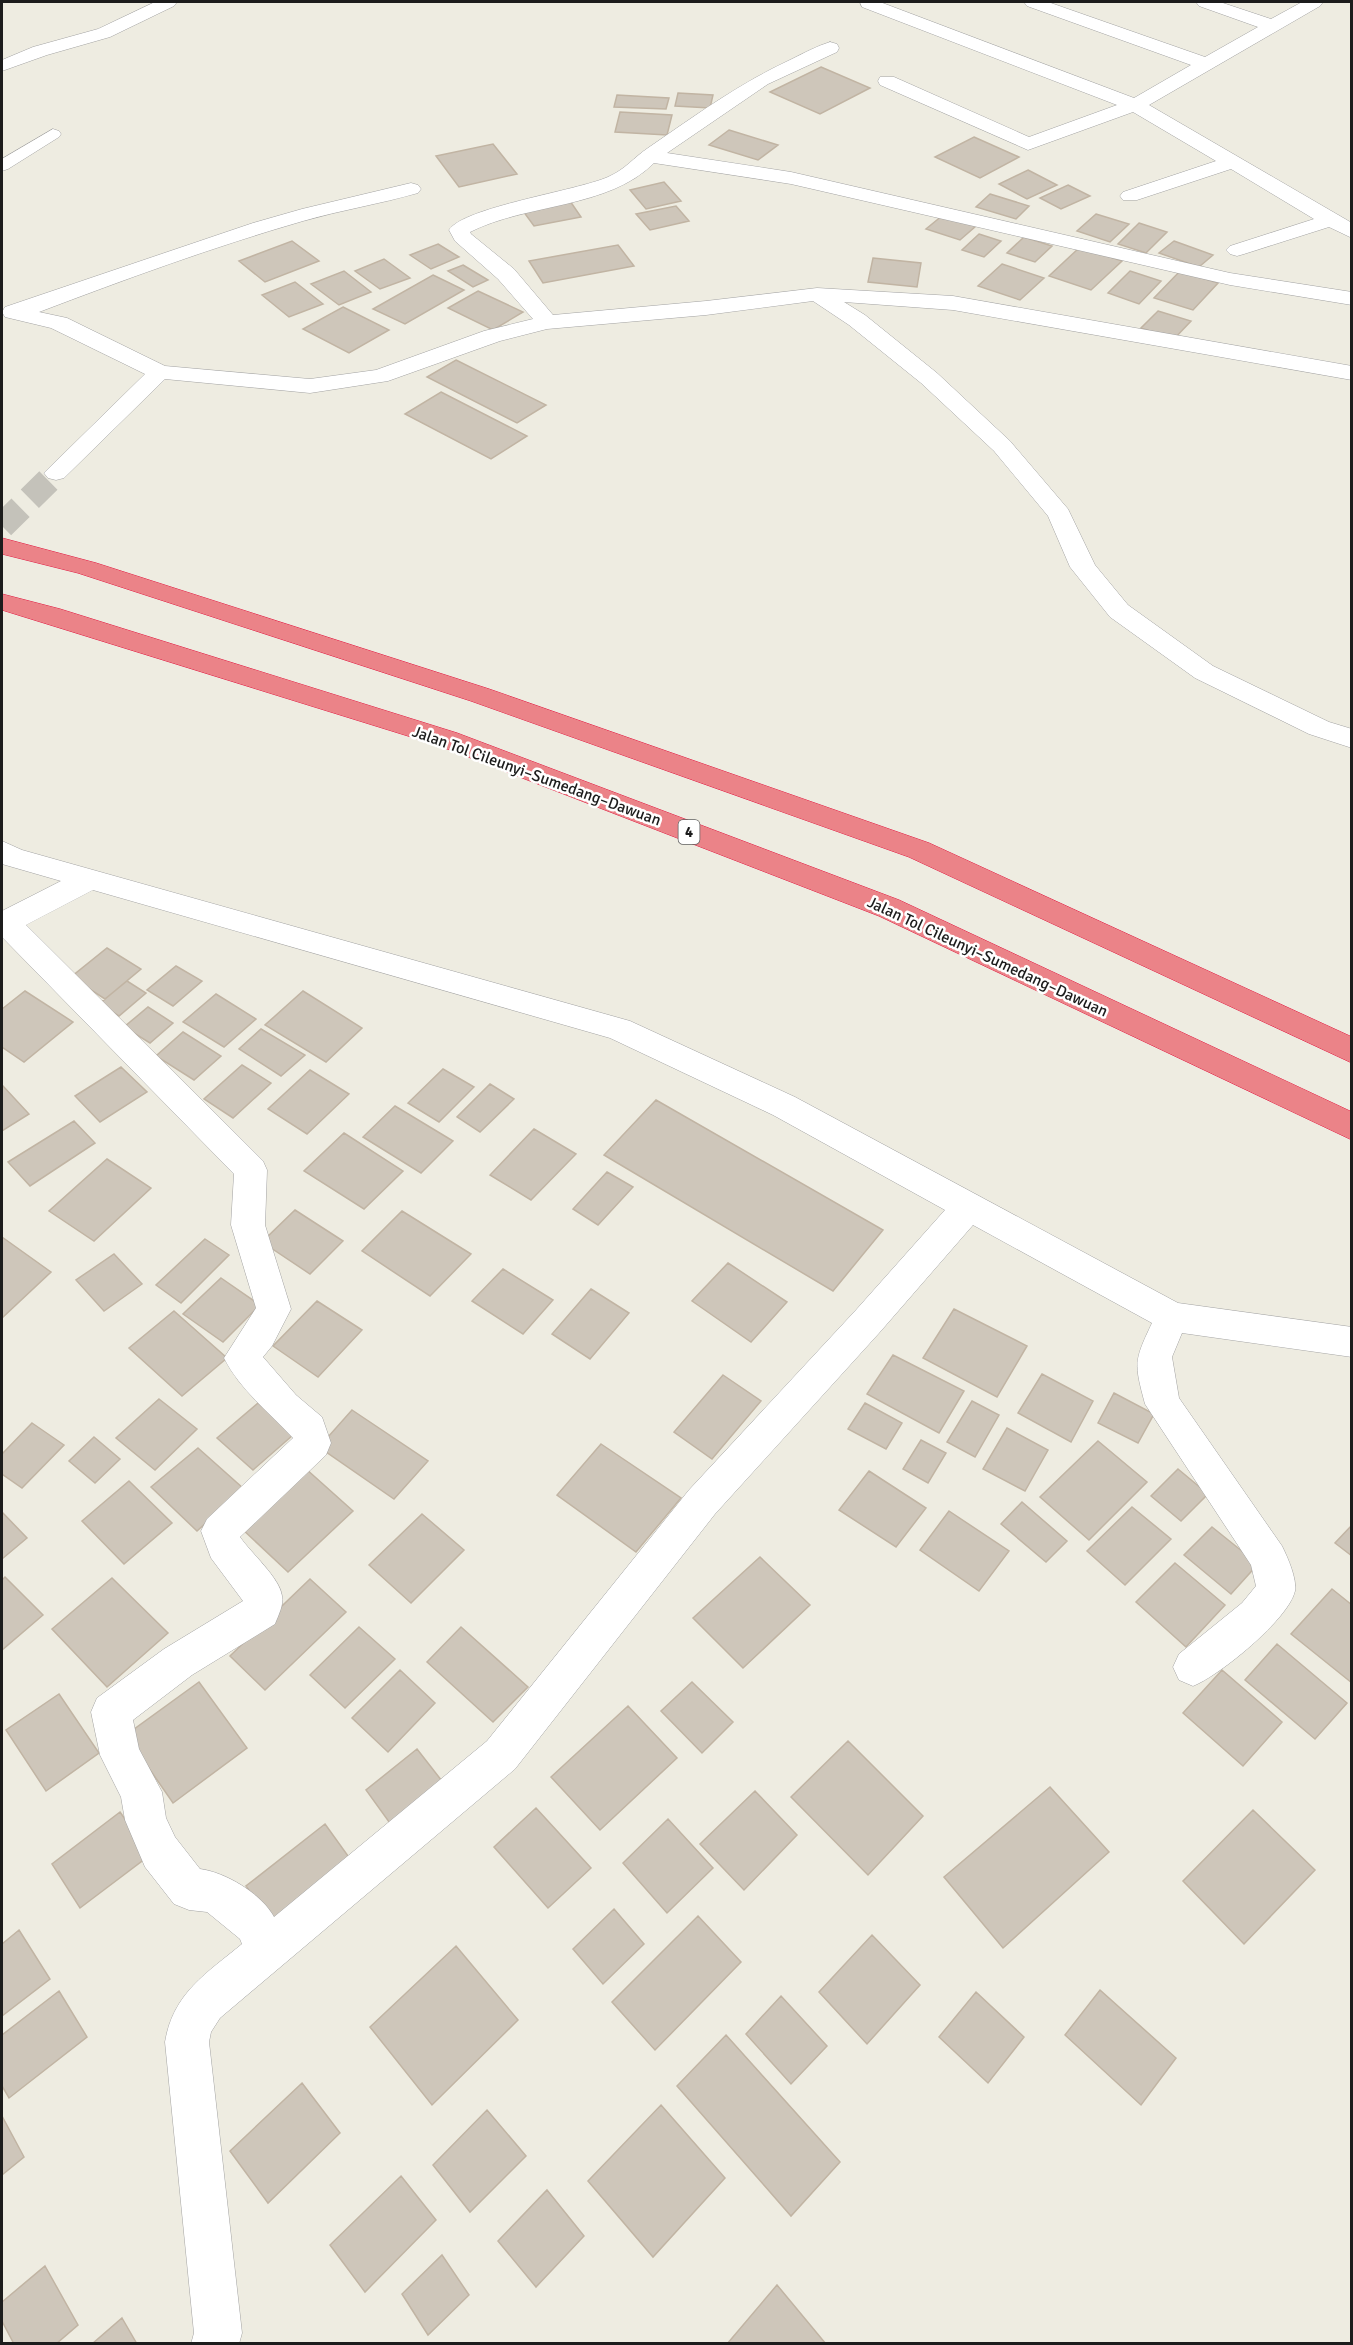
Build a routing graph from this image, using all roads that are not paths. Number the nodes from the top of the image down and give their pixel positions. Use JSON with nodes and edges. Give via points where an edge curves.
{"nodes":[{"id":1,"x":168,"y":2,"type":"edge"},
{"id":2,"x":1033,"y":2,"type":"edge"},
{"id":3,"x":1205,"y":2,"type":"edge"},
{"id":4,"x":1314,"y":2,"type":"edge"},
{"id":5,"x":868,"y":3,"type":"edge"},
{"id":6,"x":1272,"y":26,"type":"junction"},
{"id":7,"x":830,"y":48,"type":"dead end"},
{"id":8,"x":1206,"y":64,"type":"junction"},
{"id":9,"x":2,"y":66,"type":"edge"},
{"id":10,"x":887,"y":81,"type":"dead end"},
{"id":11,"x":1135,"y":105,"type":"junction"},
{"id":12,"x":53,"y":134,"type":"dead end"},
{"id":13,"x":649,"y":156,"type":"junction"},
{"id":14,"x":1233,"y":162,"type":"junction"},
{"id":15,"x":2,"y":166,"type":"edge"},
{"id":16,"x":411,"y":189,"type":"dead end"},
{"id":17,"x":1130,"y":196,"type":"dead end"},
{"id":18,"x":1331,"y":220,"type":"junction"},
{"id":19,"x":1352,"y":232,"type":"edge"},
{"id":20,"x":1238,"y":250,"type":"dead end"},
{"id":21,"x":817,"y":294,"type":"junction"},
{"id":22,"x":1352,"y":299,"type":"edge"},
{"id":23,"x":10,"y":312,"type":"edge"},
{"id":24,"x":547,"y":322,"type":"junction"},
{"id":25,"x":160,"y":372,"type":"junction"},
{"id":26,"x":1352,"y":373,"type":"edge"},
{"id":27,"x":56,"y":473,"type":"tunnel mouth"},
{"id":28,"x":2,"y":546,"type":"edge"},
{"id":29,"x":2,"y":602,"type":"edge"},
{"id":30,"x":1352,"y":739,"type":"edge"},
{"id":31,"x":2,"y":851,"type":"edge"},
{"id":32,"x":90,"y":879,"type":"junction"},
{"id":33,"x":3,"y":923,"type":"edge"},
{"id":34,"x":1352,"y":1051,"type":"edge"},
{"id":35,"x":1352,"y":1126,"type":"edge"},
{"id":36,"x":968,"y":1207,"type":"junction"},
{"id":37,"x":1172,"y":1317,"type":"junction"},
{"id":38,"x":1352,"y":1342,"type":"edge"},
{"id":39,"x":1193,"y":1667,"type":"dead end"},
{"id":40,"x":268,"y":1950,"type":"junction"},
{"id":41,"x":214,"y":2343,"type":"edge"}],
"edges":[{"from":1,"to":9,"type":"street","via":[[104,33]]},
{"from":2,"to":8,"type":"street"},
{"from":3,"to":6,"type":"street"},
{"from":4,"to":6,"type":"street"},
{"from":5,"to":11,"type":"street"},
{"from":6,"to":8,"type":"street"},
{"from":7,"to":13,"type":"street","via":[[761,80]]},
{"from":8,"to":11,"type":"street"},
{"from":10,"to":11,"type":"street","via":[[1028,144]]},
{"from":11,"to":14,"type":"street"},
{"from":12,"to":15,"type":"lane"},
{"from":13,"to":22,"type":"street","via":[[791,178],[1230,279]]},
{"from":13,"to":24,"type":"street","via":[[632,172],[613,182],[482,218],[459,230],[462,237],[506,274]]},
{"from":14,"to":17,"type":"street"},
{"from":14,"to":18,"type":"street"},
{"from":16,"to":23,"type":"street","via":[[298,216]]},
{"from":18,"to":19,"type":"street"},
{"from":18,"to":20,"type":"street"},
{"from":21,"to":24,"type":"street"},
{"from":21,"to":26,"type":"street","via":[[953,303]]},
{"from":21,"to":30,"type":"street","via":[[857,320],[929,378],[1002,446],[1059,514],[1083,567],[1119,611],[1204,672],[1318,728]]},
{"from":23,"to":25,"type":"street","via":[[59,323]]},
{"from":24,"to":25,"type":"street","via":[[492,336],[380,376],[310,386]]},
{"from":25,"to":27,"type":"street"},
{"from":28,"to":34,"type":"highway","via":[[87,568],[469,691],[919,850]]},
{"from":29,"to":35,"type":"highway","name":"Jalan Tol Cileunyi–Sumedang–Dawuan","number":"4","via":[[447,739],[889,908]]},
{"from":31,"to":32,"type":"street"},
{"from":32,"to":33,"type":"street"},
{"from":32,"to":36,"type":"street","via":[[619,1029],[784,1106]]},
{"from":33,"to":40,"type":"street","via":[[250,1170],[248,1225],[274,1309],[242,1358],[309,1428],[313,1443],[220,1531],[224,1546],[263,1596],[261,1611],[178,1662],[111,1712],[120,1755],[141,1791],[146,1820],[160,1852],[189,1889],[213,1892],[255,1924]]},
{"from":36,"to":37,"type":"street"},
{"from":36,"to":40,"type":"street","via":[[702,1502],[501,1755]]},
{"from":37,"to":38,"type":"street"},
{"from":37,"to":39,"type":"street","via":[[1154,1357],[1163,1404],[1269,1559],[1275,1590],[1256,1616]]},
{"from":40,"to":41,"type":"street","via":[[205,2003],[189,2030],[187,2042],[218,2333]]}]}
